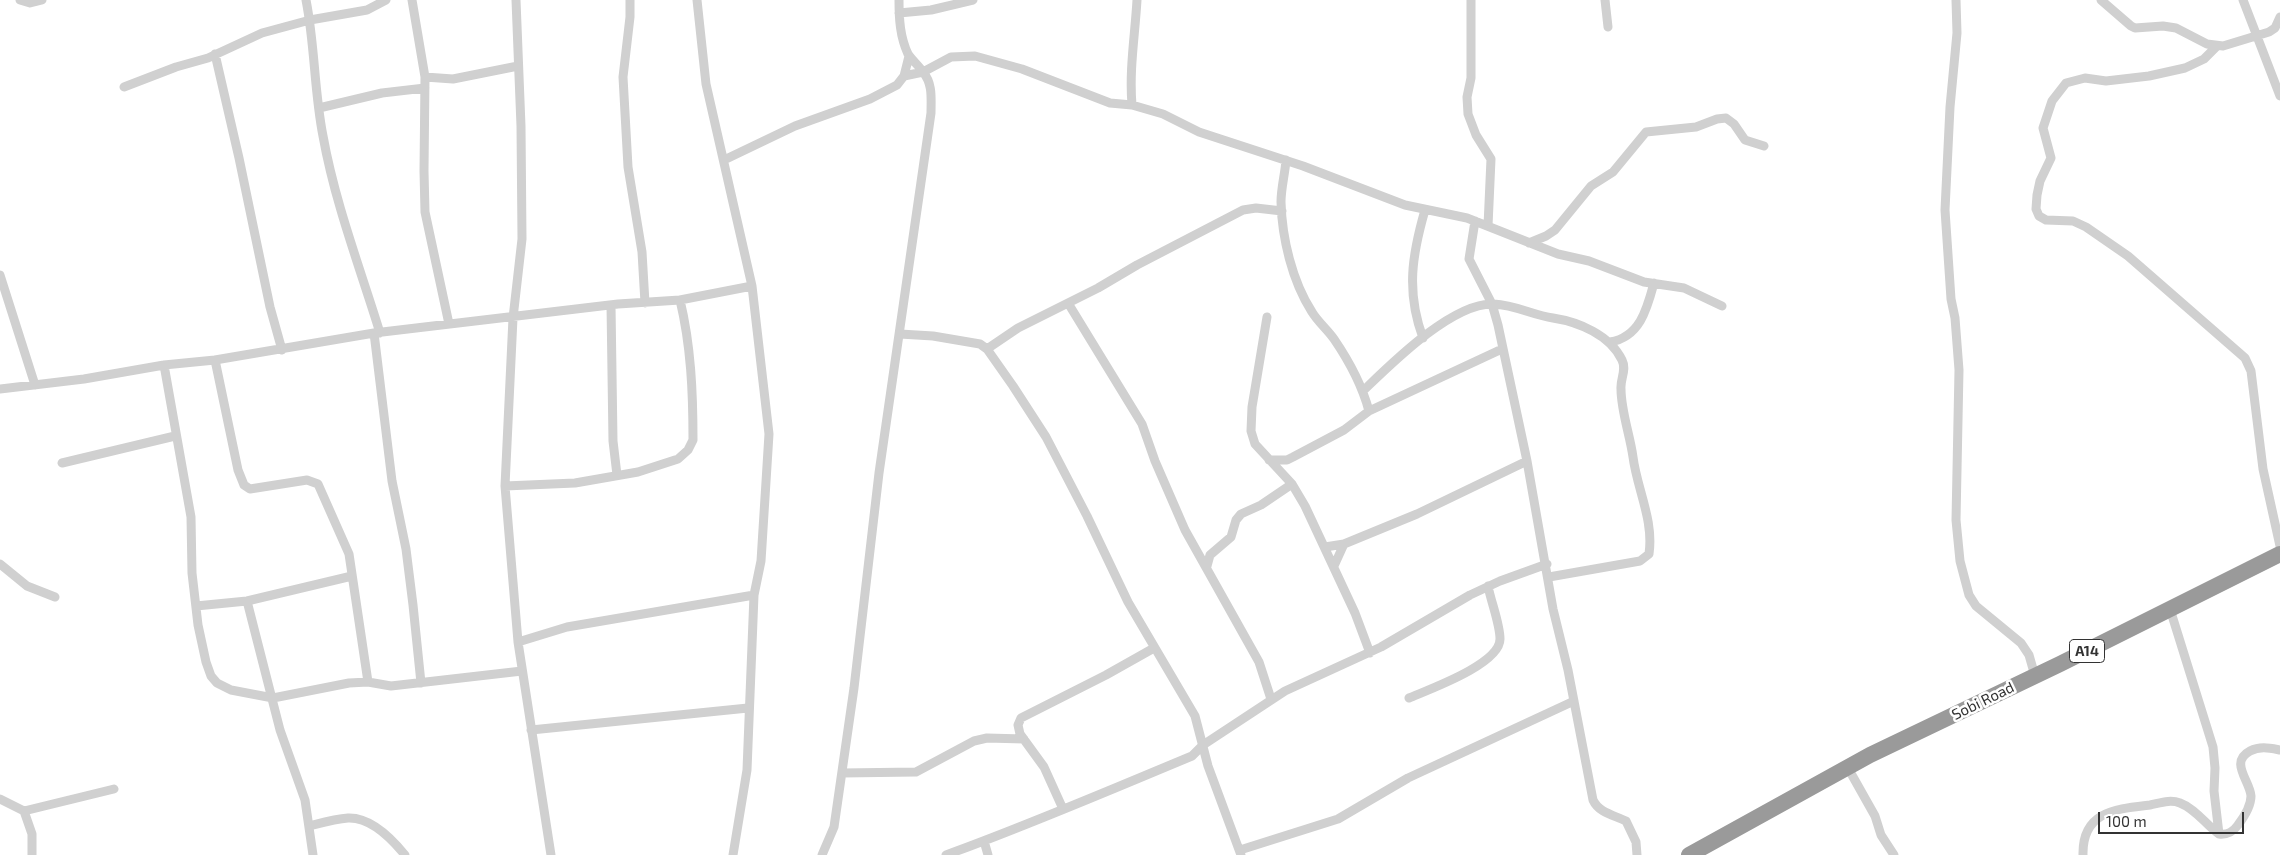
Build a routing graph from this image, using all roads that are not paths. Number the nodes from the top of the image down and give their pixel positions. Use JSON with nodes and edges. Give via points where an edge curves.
{"nodes":[{"id":1,"x":20,"y":0,"type":"edge"},
{"id":2,"x":42,"y":0,"type":"edge"},
{"id":3,"x":306,"y":0,"type":"edge"},
{"id":4,"x":386,"y":0,"type":"edge"},
{"id":5,"x":412,"y":0,"type":"edge"},
{"id":6,"x":516,"y":0,"type":"edge"},
{"id":7,"x":630,"y":0,"type":"edge"},
{"id":8,"x":697,"y":0,"type":"edge"},
{"id":9,"x":899,"y":0,"type":"edge"},
{"id":10,"x":973,"y":0,"type":"edge"},
{"id":11,"x":1137,"y":0,"type":"edge"},
{"id":12,"x":1471,"y":0,"type":"edge"},
{"id":13,"x":1605,"y":0,"type":"edge"},
{"id":14,"x":1956,"y":0,"type":"edge"},
{"id":15,"x":2101,"y":0,"type":"edge"},
{"id":16,"x":2243,"y":0,"type":"edge"},
{"id":17,"x":899,"y":13,"type":"junction"},
{"id":18,"x":2280,"y":17,"type":"edge"},
{"id":19,"x":310,"y":20,"type":"junction"},
{"id":20,"x":1608,"y":27,"type":"dead end"},
{"id":21,"x":2259,"y":37,"type":"junction"},
{"id":22,"x":2216,"y":47,"type":"junction"},
{"id":23,"x":215,"y":54,"type":"junction"},
{"id":24,"x":909,"y":56,"type":"junction"},
{"id":25,"x":518,"y":66,"type":"junction"},
{"id":26,"x":923,"y":72,"type":"junction"},
{"id":27,"x":904,"y":76,"type":"junction"},
{"id":28,"x":425,"y":77,"type":"junction"},
{"id":29,"x":124,"y":88,"type":"dead end"},
{"id":30,"x":425,"y":88,"type":"junction"},
{"id":31,"x":2280,"y":96,"type":"edge"},
{"id":32,"x":1132,"y":106,"type":"junction"},
{"id":33,"x":319,"y":108,"type":"junction"},
{"id":34,"x":1764,"y":146,"type":"dead end"},
{"id":35,"x":724,"y":160,"type":"junction"},
{"id":36,"x":1286,"y":160,"type":"junction"},
{"id":37,"x":1425,"y":210,"type":"junction"},
{"id":38,"x":1282,"y":211,"type":"junction"},
{"id":39,"x":1475,"y":221,"type":"junction"},
{"id":40,"x":1488,"y":226,"type":"junction"},
{"id":41,"x":1529,"y":242,"type":"junction"},
{"id":42,"x":0,"y":275,"type":"edge"},
{"id":43,"x":1654,"y":283,"type":"junction"},
{"id":44,"x":752,"y":286,"type":"junction"},
{"id":45,"x":680,"y":300,"type":"junction"},
{"id":46,"x":645,"y":303,"type":"junction"},
{"id":47,"x":1068,"y":303,"type":"junction"},
{"id":48,"x":1492,"y":304,"type":"junction"},
{"id":49,"x":611,"y":305,"type":"junction"},
{"id":50,"x":1722,"y":306,"type":"dead end"},
{"id":51,"x":513,"y":318,"type":"junction"},
{"id":52,"x":1267,"y":318,"type":"dead end"},
{"id":53,"x":449,"y":324,"type":"junction"},
{"id":54,"x":377,"y":333,"type":"junction"},
{"id":55,"x":900,"y":334,"type":"junction"},
{"id":56,"x":1423,"y":338,"type":"junction"},
{"id":57,"x":1610,"y":342,"type":"junction"},
{"id":58,"x":987,"y":349,"type":"junction"},
{"id":59,"x":1502,"y":349,"type":"junction"},
{"id":60,"x":282,"y":350,"type":"junction"},
{"id":61,"x":215,"y":360,"type":"junction"},
{"id":62,"x":164,"y":365,"type":"junction"},
{"id":63,"x":36,"y":385,"type":"junction"},
{"id":64,"x":0,"y":389,"type":"edge"},
{"id":65,"x":1364,"y":390,"type":"junction"},
{"id":66,"x":1369,"y":411,"type":"junction"},
{"id":67,"x":175,"y":436,"type":"junction"},
{"id":68,"x":1269,"y":460,"type":"junction"},
{"id":69,"x":1287,"y":460,"type":"junction"},
{"id":70,"x":1527,"y":461,"type":"junction"},
{"id":71,"x":62,"y":463,"type":"dead end"},
{"id":72,"x":617,"y":474,"type":"junction"},
{"id":73,"x":1288,"y":480,"type":"junction"},
{"id":74,"x":505,"y":486,"type":"junction"},
{"id":75,"x":1344,"y":544,"type":"junction"},
{"id":76,"x":2280,"y":546,"type":"edge"},
{"id":77,"x":1325,"y":547,"type":"junction"},
{"id":78,"x":2280,"y":554,"type":"edge"},
{"id":79,"x":0,"y":564,"type":"edge"},
{"id":80,"x":1547,"y":564,"type":"junction"},
{"id":81,"x":1207,"y":566,"type":"junction"},
{"id":82,"x":1334,"y":566,"type":"junction"},
{"id":83,"x":352,"y":576,"type":"junction"},
{"id":84,"x":1549,"y":578,"type":"junction"},
{"id":85,"x":1488,"y":586,"type":"junction"},
{"id":86,"x":754,"y":595,"type":"junction"},
{"id":87,"x":55,"y":597,"type":"dead end"},
{"id":88,"x":247,"y":601,"type":"junction"},
{"id":89,"x":196,"y":606,"type":"junction"},
{"id":90,"x":2170,"y":609,"type":"junction"},
{"id":91,"x":518,"y":642,"type":"junction"},
{"id":92,"x":1154,"y":648,"type":"junction"},
{"id":93,"x":1370,"y":653,"type":"junction"},
{"id":94,"x":522,"y":671,"type":"junction"},
{"id":95,"x":2035,"y":676,"type":"junction"},
{"id":96,"x":368,"y":682,"type":"junction"},
{"id":97,"x":421,"y":683,"type":"junction"},
{"id":98,"x":274,"y":698,"type":"junction"},
{"id":99,"x":1409,"y":698,"type":"dead end"},
{"id":100,"x":1272,"y":699,"type":"junction"},
{"id":101,"x":1574,"y":701,"type":"junction"},
{"id":102,"x":748,"y":708,"type":"junction"},
{"id":103,"x":531,"y":730,"type":"junction"},
{"id":104,"x":1024,"y":740,"type":"junction"},
{"id":105,"x":1203,"y":745,"type":"junction"},
{"id":106,"x":2280,"y":750,"type":"edge"},
{"id":107,"x":1848,"y":768,"type":"junction"},
{"id":108,"x":842,"y":772,"type":"junction"},
{"id":109,"x":114,"y":789,"type":"dead end"},
{"id":110,"x":0,"y":799,"type":"edge"},
{"id":111,"x":1063,"y":809,"type":"junction"},
{"id":112,"x":24,"y":810,"type":"junction"},
{"id":113,"x":309,"y":826,"type":"junction"},
{"id":114,"x":2219,"y":834,"type":"junction"},
{"id":115,"x":984,"y":841,"type":"junction"},
{"id":116,"x":1240,"y":852,"type":"edge"},
{"id":117,"x":32,"y":855,"type":"edge"},
{"id":118,"x":312,"y":855,"type":"edge"},
{"id":119,"x":406,"y":855,"type":"edge"},
{"id":120,"x":551,"y":855,"type":"edge"},
{"id":121,"x":733,"y":855,"type":"edge"},
{"id":122,"x":822,"y":855,"type":"edge"},
{"id":123,"x":946,"y":855,"type":"edge"},
{"id":124,"x":988,"y":855,"type":"edge"},
{"id":125,"x":1637,"y":855,"type":"edge"},
{"id":126,"x":1689,"y":855,"type":"edge"},
{"id":127,"x":1894,"y":855,"type":"edge"},
{"id":128,"x":2083,"y":855,"type":"edge"}],
"edges":[{"from":1,"to":2,"type":"street","via":[[30,3]]},
{"from":3,"to":19,"type":"street"},
{"from":4,"to":19,"type":"street","via":[[368,10]]},
{"from":5,"to":28,"type":"street"},
{"from":6,"to":25,"type":"street"},
{"from":7,"to":46,"type":"street","via":[[622,77],[628,167],[642,252]]},
{"from":8,"to":35,"type":"street","via":[[706,84]]},
{"from":9,"to":17,"type":"street"},
{"from":10,"to":17,"type":"street","via":[[931,10]]},
{"from":11,"to":32,"type":"street","via":[[1130,87]]},
{"from":12,"to":40,"type":"street","via":[[1471,78],[1466,97],[1476,135],[1491,159]]},
{"from":13,"to":20,"type":"street"},
{"from":14,"to":95,"type":"street","via":[[1957,32],[1945,210],[1959,370],[1956,520],[1960,561],[1969,594],[1976,606],[2021,643],[2029,655]]},
{"from":15,"to":22,"type":"street","via":[[2131,26],[2176,28]]},
{"from":16,"to":21,"type":"street"},
{"from":17,"to":24,"type":"street","via":[[899,26]]},
{"from":18,"to":21,"type":"street","via":[[2275,28]]},
{"from":19,"to":23,"type":"street","via":[[262,33]]},
{"from":19,"to":33,"type":"street"},
{"from":21,"to":22,"type":"street"},
{"from":21,"to":31,"type":"street"},
{"from":22,"to":76,"type":"street","via":[[2204,60],[2184,68],[2148,76],[2106,81],[2076,79],[2066,83],[2052,101],[2043,128],[2051,158],[2040,181],[2036,209],[2046,220],[2078,222],[2128,256],[2244,358],[2251,371],[2263,469]]},
{"from":23,"to":29,"type":"street"},
{"from":23,"to":60,"type":"street"},
{"from":24,"to":26,"type":"street"},
{"from":24,"to":27,"type":"street"},
{"from":25,"to":28,"type":"street","via":[[453,78]]},
{"from":25,"to":51,"type":"street","via":[[522,239]]},
{"from":26,"to":27,"type":"street"},
{"from":26,"to":32,"type":"street","via":[[951,57],[975,56],[1022,69],[1110,104]]},
{"from":26,"to":55,"type":"street","via":[[932,90],[931,113]]},
{"from":27,"to":35,"type":"street","via":[[897,85],[870,98],[795,126]]},
{"from":28,"to":30,"type":"street"},
{"from":30,"to":33,"type":"street","via":[[374,94]]},
{"from":30,"to":53,"type":"street","via":[[425,212]]},
{"from":32,"to":36,"type":"street","via":[[1163,114],[1199,132]]},
{"from":33,"to":54,"type":"street","via":[[344,222]]},
{"from":34,"to":41,"type":"street","via":[[1745,140],[1726,118],[1696,127],[1646,132],[1613,172],[1591,186],[1555,230]]},
{"from":35,"to":44,"type":"street"},
{"from":36,"to":37,"type":"street"},
{"from":36,"to":38,"type":"street"},
{"from":37,"to":39,"type":"street"},
{"from":37,"to":56,"type":"street","via":[[1414,250],[1413,284],[1415,311]]},
{"from":38,"to":47,"type":"street","via":[[1242,210]]},
{"from":38,"to":65,"type":"street","via":[[1287,246],[1302,294]]},
{"from":39,"to":40,"type":"street"},
{"from":39,"to":48,"type":"street","via":[[1469,258]]},
{"from":40,"to":41,"type":"street"},
{"from":41,"to":43,"type":"street"},
{"from":42,"to":63,"type":"street"},
{"from":43,"to":50,"type":"street","via":[[1684,288]]},
{"from":43,"to":57,"type":"street","via":[[1642,320],[1620,340]]},
{"from":44,"to":45,"type":"street"},
{"from":44,"to":86,"type":"street","via":[[769,434],[761,561]]},
{"from":45,"to":46,"type":"street"},
{"from":45,"to":72,"type":"street","via":[[692,368],[692,440],[688,450],[678,459],[638,472]]},
{"from":46,"to":49,"type":"street"},
{"from":47,"to":58,"type":"street","via":[[1018,328]]},
{"from":47,"to":81,"type":"street","via":[[1142,424],[1185,530]]},
{"from":48,"to":56,"type":"street","via":[[1455,315]]},
{"from":48,"to":57,"type":"street","via":[[1513,306],[1570,322]]},
{"from":48,"to":59,"type":"street"},
{"from":49,"to":51,"type":"street"},
{"from":49,"to":72,"type":"street","via":[[613,441]]},
{"from":51,"to":53,"type":"street"},
{"from":51,"to":74,"type":"street"},
{"from":52,"to":68,"type":"street","via":[[1251,431],[1255,444]]},
{"from":53,"to":54,"type":"street"},
{"from":54,"to":60,"type":"street"},
{"from":54,"to":97,"type":"street","via":[[392,481],[412,596]]},
{"from":55,"to":58,"type":"street","via":[[980,344]]},
{"from":55,"to":108,"type":"street","via":[[879,473]]},
{"from":56,"to":65,"type":"street"},
{"from":57,"to":84,"type":"street","via":[[1623,362],[1620,388],[1634,465],[1647,512],[1649,554],[1640,561]]},
{"from":58,"to":92,"type":"street","via":[[1046,437]]},
{"from":59,"to":66,"type":"street"},
{"from":59,"to":70,"type":"street"},
{"from":60,"to":61,"type":"street"},
{"from":61,"to":62,"type":"street"},
{"from":61,"to":83,"type":"street","via":[[244,485],[260,489],[307,480],[318,484],[350,554]]},
{"from":62,"to":63,"type":"street"},
{"from":62,"to":67,"type":"street"},
{"from":63,"to":64,"type":"street"},
{"from":65,"to":66,"type":"street"},
{"from":66,"to":69,"type":"street","via":[[1344,430]]},
{"from":67,"to":71,"type":"street"},
{"from":67,"to":89,"type":"street","via":[[191,517]]},
{"from":68,"to":69,"type":"street"},
{"from":68,"to":73,"type":"street"},
{"from":69,"to":73,"type":"street"},
{"from":70,"to":75,"type":"street","via":[[1418,514]]},
{"from":70,"to":80,"type":"street"},
{"from":72,"to":74,"type":"street","via":[[575,483]]},
{"from":73,"to":77,"type":"street"},
{"from":73,"to":81,"type":"street","via":[[1261,505],[1241,514],[1231,536],[1210,555]]},
{"from":74,"to":91,"type":"street"},
{"from":75,"to":77,"type":"street"},
{"from":75,"to":82,"type":"street"},
{"from":77,"to":82,"type":"street"},
{"from":78,"to":90,"type":"highway","name":"Sobi Road","number":"A14"},
{"from":79,"to":87,"type":"street","via":[[27,586]]},
{"from":80,"to":84,"type":"street"},
{"from":80,"to":85,"type":"street"},
{"from":81,"to":100,"type":"street","via":[[1259,662]]},
{"from":82,"to":93,"type":"street"},
{"from":83,"to":88,"type":"street"},
{"from":83,"to":96,"type":"street"},
{"from":84,"to":101,"type":"street"},
{"from":85,"to":93,"type":"street"},
{"from":85,"to":99,"type":"street","via":[[1500,640],[1497,650],[1470,670]]},
{"from":86,"to":91,"type":"street","via":[[567,627]]},
{"from":86,"to":102,"type":"street"},
{"from":88,"to":89,"type":"street"},
{"from":88,"to":98,"type":"street"},
{"from":89,"to":98,"type":"street","via":[[211,676],[231,690]]},
{"from":90,"to":95,"type":"highway","name":"Sobi Road","number":"A14"},
{"from":90,"to":114,"type":"street","via":[[2213,747]]},
{"from":91,"to":94,"type":"street"},
{"from":92,"to":104,"type":"street","via":[[1021,718],[1018,725]]},
{"from":92,"to":105,"type":"street","via":[[1195,716]]},
{"from":93,"to":100,"type":"street"},
{"from":94,"to":97,"type":"street"},
{"from":94,"to":103,"type":"street"},
{"from":95,"to":107,"type":"highway","name":"Sobi Road","number":"A14"},
{"from":96,"to":97,"type":"street","via":[[391,686]]},
{"from":96,"to":98,"type":"street"},
{"from":98,"to":113,"type":"street","via":[[280,730],[305,800]]},
{"from":100,"to":105,"type":"street"},
{"from":101,"to":116,"type":"street","via":[[1408,778],[1338,819]]},
{"from":101,"to":125,"type":"street","via":[[1593,800],[1602,811],[1626,821],[1636,842]]},
{"from":102,"to":103,"type":"street"},
{"from":102,"to":121,"type":"street","via":[[747,770]]},
{"from":103,"to":120,"type":"street"},
{"from":104,"to":108,"type":"street","via":[[986,738],[974,741],[916,772]]},
{"from":104,"to":111,"type":"street","via":[[1044,767]]},
{"from":105,"to":111,"type":"street","via":[[1192,756]]},
{"from":105,"to":116,"type":"street","via":[[1220,802]]},
{"from":106,"to":114,"type":"street","via":[[2263,747],[2240,759],[2240,768],[2251,794],[2250,803],[2232,832]]},
{"from":107,"to":126,"type":"highway","name":"Sobi Road","number":"A14"},
{"from":107,"to":127,"type":"street"},
{"from":108,"to":122,"type":"street","via":[[834,827]]},
{"from":109,"to":112,"type":"street"},
{"from":110,"to":112,"type":"street"},
{"from":111,"to":115,"type":"street"},
{"from":112,"to":117,"type":"street","via":[[32,834]]},
{"from":113,"to":118,"type":"street"},
{"from":113,"to":119,"type":"street","via":[[349,818],[363,822],[390,836]]},
{"from":114,"to":128,"type":"street","via":[[2179,802],[2170,801],[2105,813],[2093,821],[2086,835]]},
{"from":115,"to":123,"type":"street"},
{"from":115,"to":124,"type":"street"}]}
